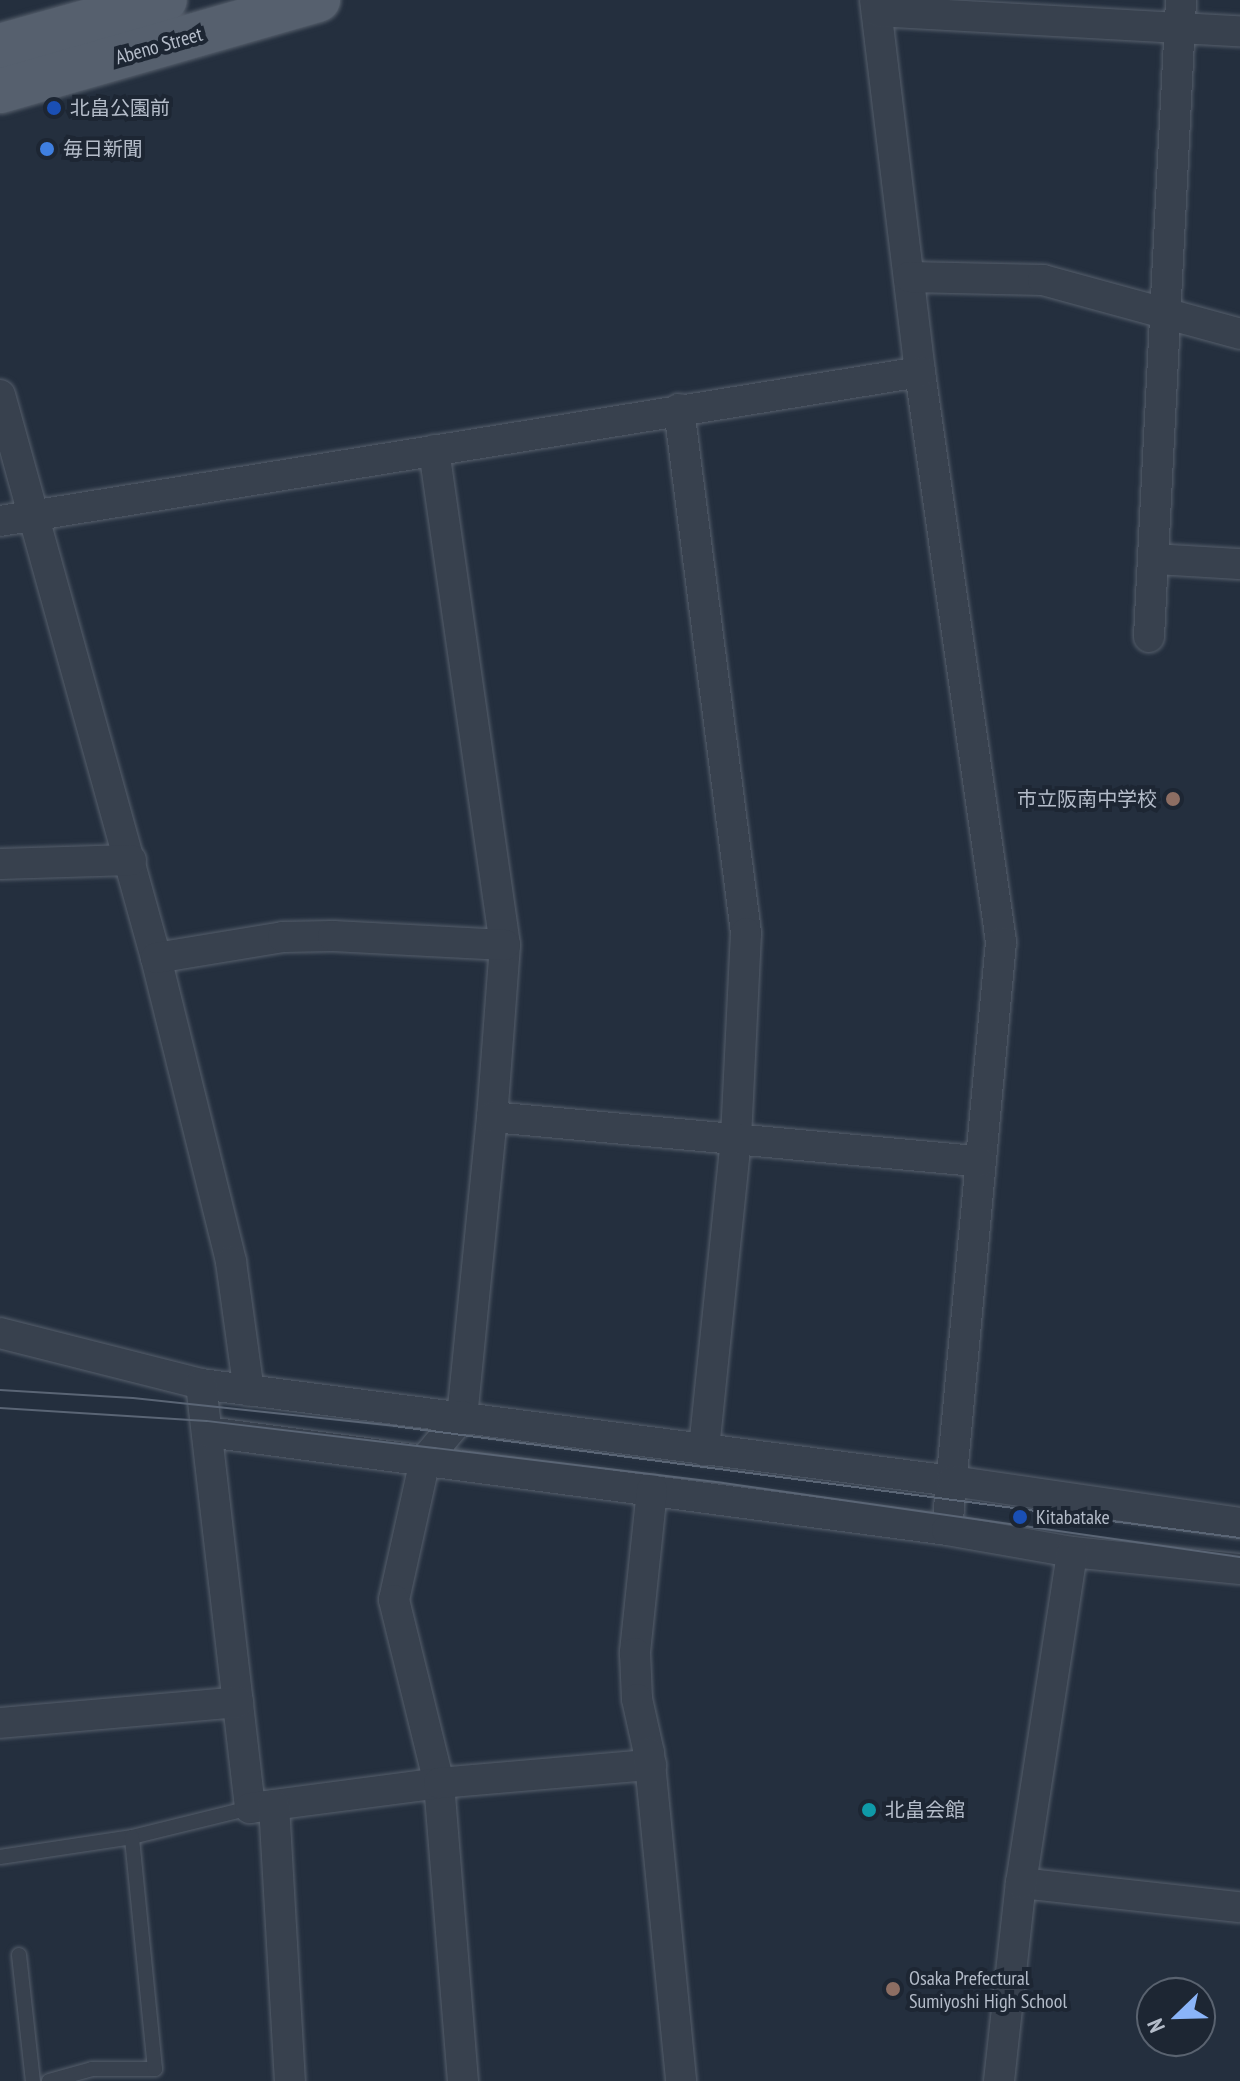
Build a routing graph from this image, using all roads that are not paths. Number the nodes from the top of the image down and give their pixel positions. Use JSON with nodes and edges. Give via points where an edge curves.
{"nodes":[{"id":1,"x":165,"y":0,"type":"edge"},
{"id":2,"x":318,"y":0,"type":"edge"},
{"id":3,"x":876,"y":6,"type":"edge"},
{"id":4,"x":262,"y":8,"type":"edge"},
{"id":5,"x":1180,"y":14,"type":"edge"},
{"id":6,"x":1240,"y":31,"type":"edge"},
{"id":7,"x":0,"y":46,"type":"edge"},
{"id":8,"x":0,"y":91,"type":"edge"},
{"id":9,"x":909,"y":277,"type":"junction"},
{"id":10,"x":1168,"y":316,"type":"junction"},
{"id":11,"x":1240,"y":334,"type":"edge"},
{"id":12,"x":920,"y":372,"type":"junction"},
{"id":13,"x":0,"y":395,"type":"edge"},
{"id":14,"x":679,"y":409,"type":"junction"},
{"id":15,"x":434,"y":450,"type":"junction"},
{"id":16,"x":33,"y":513,"type":"junction"},
{"id":17,"x":0,"y":521,"type":"edge"},
{"id":18,"x":1155,"y":559,"type":"junction"},
{"id":19,"x":1240,"y":564,"type":"edge"},
{"id":20,"x":1149,"y":637,"type":"dead end"},
{"id":21,"x":131,"y":860,"type":"junction"},
{"id":22,"x":0,"y":864,"type":"edge"},
{"id":23,"x":505,"y":945,"type":"junction"},
{"id":24,"x":156,"y":958,"type":"junction"},
{"id":25,"x":492,"y":1117,"type":"junction"},
{"id":26,"x":736,"y":1139,"type":"junction"},
{"id":27,"x":979,"y":1161,"type":"junction"},
{"id":28,"x":0,"y":1333,"type":"edge"},
{"id":29,"x":201,"y":1384,"type":"junction"},
{"id":30,"x":249,"y":1391,"type":"junction"},
{"id":31,"x":462,"y":1416,"type":"junction"},
{"id":32,"x":208,"y":1432,"type":"junction"},
{"id":33,"x":704,"y":1450,"type":"junction"},
{"id":34,"x":425,"y":1460,"type":"junction"},
{"id":35,"x":952,"y":1481,"type":"junction"},
{"id":36,"x":652,"y":1490,"type":"junction"},
{"id":37,"x":1240,"y":1523,"type":"edge"},
{"id":38,"x":947,"y":1530,"type":"junction"},
{"id":39,"x":1072,"y":1552,"type":"junction"},
{"id":40,"x":1240,"y":1569,"type":"edge"},
{"id":41,"x":238,"y":1702,"type":"junction"},
{"id":42,"x":0,"y":1723,"type":"edge"},
{"id":43,"x":651,"y":1765,"type":"junction"},
{"id":44,"x":439,"y":1783,"type":"junction"},
{"id":45,"x":262,"y":1807,"type":"junction"},
{"id":46,"x":132,"y":1837,"type":"junction"},
{"id":47,"x":0,"y":1857,"type":"edge"},
{"id":48,"x":1021,"y":1883,"type":"junction"},
{"id":49,"x":1240,"y":1907,"type":"edge"},
{"id":50,"x":19,"y":1955,"type":"dead end"},
{"id":51,"x":33,"y":2081,"type":"edge"},
{"id":52,"x":49,"y":2081,"type":"edge"},
{"id":53,"x":290,"y":2081,"type":"edge"},
{"id":54,"x":463,"y":2081,"type":"edge"},
{"id":55,"x":681,"y":2081,"type":"edge"},
{"id":56,"x":999,"y":2081,"type":"edge"}],
"edges":[{"from":1,"to":7,"type":"main road"},
{"from":2,"to":4,"type":"main road","name":"Abeno Street"},
{"from":3,"to":5,"type":"street"},
{"from":3,"to":9,"type":"street"},
{"from":4,"to":8,"type":"main road","name":"Abeno Street"},
{"from":5,"to":6,"type":"street"},
{"from":5,"to":10,"type":"street"},
{"from":9,"to":10,"type":"street","via":[[1043,280]]},
{"from":9,"to":12,"type":"street"},
{"from":10,"to":11,"type":"street"},
{"from":10,"to":18,"type":"street"},
{"from":12,"to":14,"type":"street"},
{"from":12,"to":27,"type":"street","via":[[1001,942]]},
{"from":13,"to":16,"type":"street"},
{"from":14,"to":15,"type":"street"},
{"from":14,"to":26,"type":"street","via":[[746,933]]},
{"from":15,"to":16,"type":"street"},
{"from":15,"to":23,"type":"street"},
{"from":16,"to":17,"type":"street"},
{"from":16,"to":21,"type":"street"},
{"from":18,"to":19,"type":"street"},
{"from":18,"to":20,"type":"street"},
{"from":21,"to":22,"type":"street"},
{"from":21,"to":24,"type":"street"},
{"from":23,"to":24,"type":"street","via":[[283,937]]},
{"from":23,"to":25,"type":"street"},
{"from":24,"to":30,"type":"street","via":[[231,1262]]},
{"from":25,"to":26,"type":"street"},
{"from":25,"to":31,"type":"street"},
{"from":26,"to":27,"type":"street"},
{"from":26,"to":33,"type":"street"},
{"from":27,"to":35,"type":"street"},
{"from":28,"to":29,"type":"street"},
{"from":29,"to":30,"type":"street"},
{"from":29,"to":32,"type":"street"},
{"from":30,"to":31,"type":"street"},
{"from":31,"to":33,"type":"street"},
{"from":31,"to":34,"type":"street"},
{"from":32,"to":34,"type":"street"},
{"from":32,"to":41,"type":"street"},
{"from":33,"to":35,"type":"street"},
{"from":34,"to":36,"type":"street"},
{"from":34,"to":44,"type":"street","via":[[394,1600]]},
{"from":35,"to":37,"type":"street"},
{"from":35,"to":38,"type":"street"},
{"from":36,"to":38,"type":"street"},
{"from":36,"to":43,"type":"street","via":[[635,1653],[637,1699]]},
{"from":38,"to":39,"type":"street"},
{"from":39,"to":40,"type":"street"},
{"from":39,"to":48,"type":"street"},
{"from":41,"to":42,"type":"street"},
{"from":41,"to":45,"type":"street"},
{"from":43,"to":44,"type":"street"},
{"from":43,"to":55,"type":"street"},
{"from":44,"to":45,"type":"street"},
{"from":44,"to":54,"type":"street"},
{"from":45,"to":46,"type":"lane"},
{"from":45,"to":53,"type":"street"},
{"from":46,"to":47,"type":"lane"},
{"from":46,"to":52,"type":"lane","via":[[155,2069],[92,2069]]},
{"from":48,"to":49,"type":"street"},
{"from":48,"to":56,"type":"street"},
{"from":50,"to":51,"type":"lane"}]}
